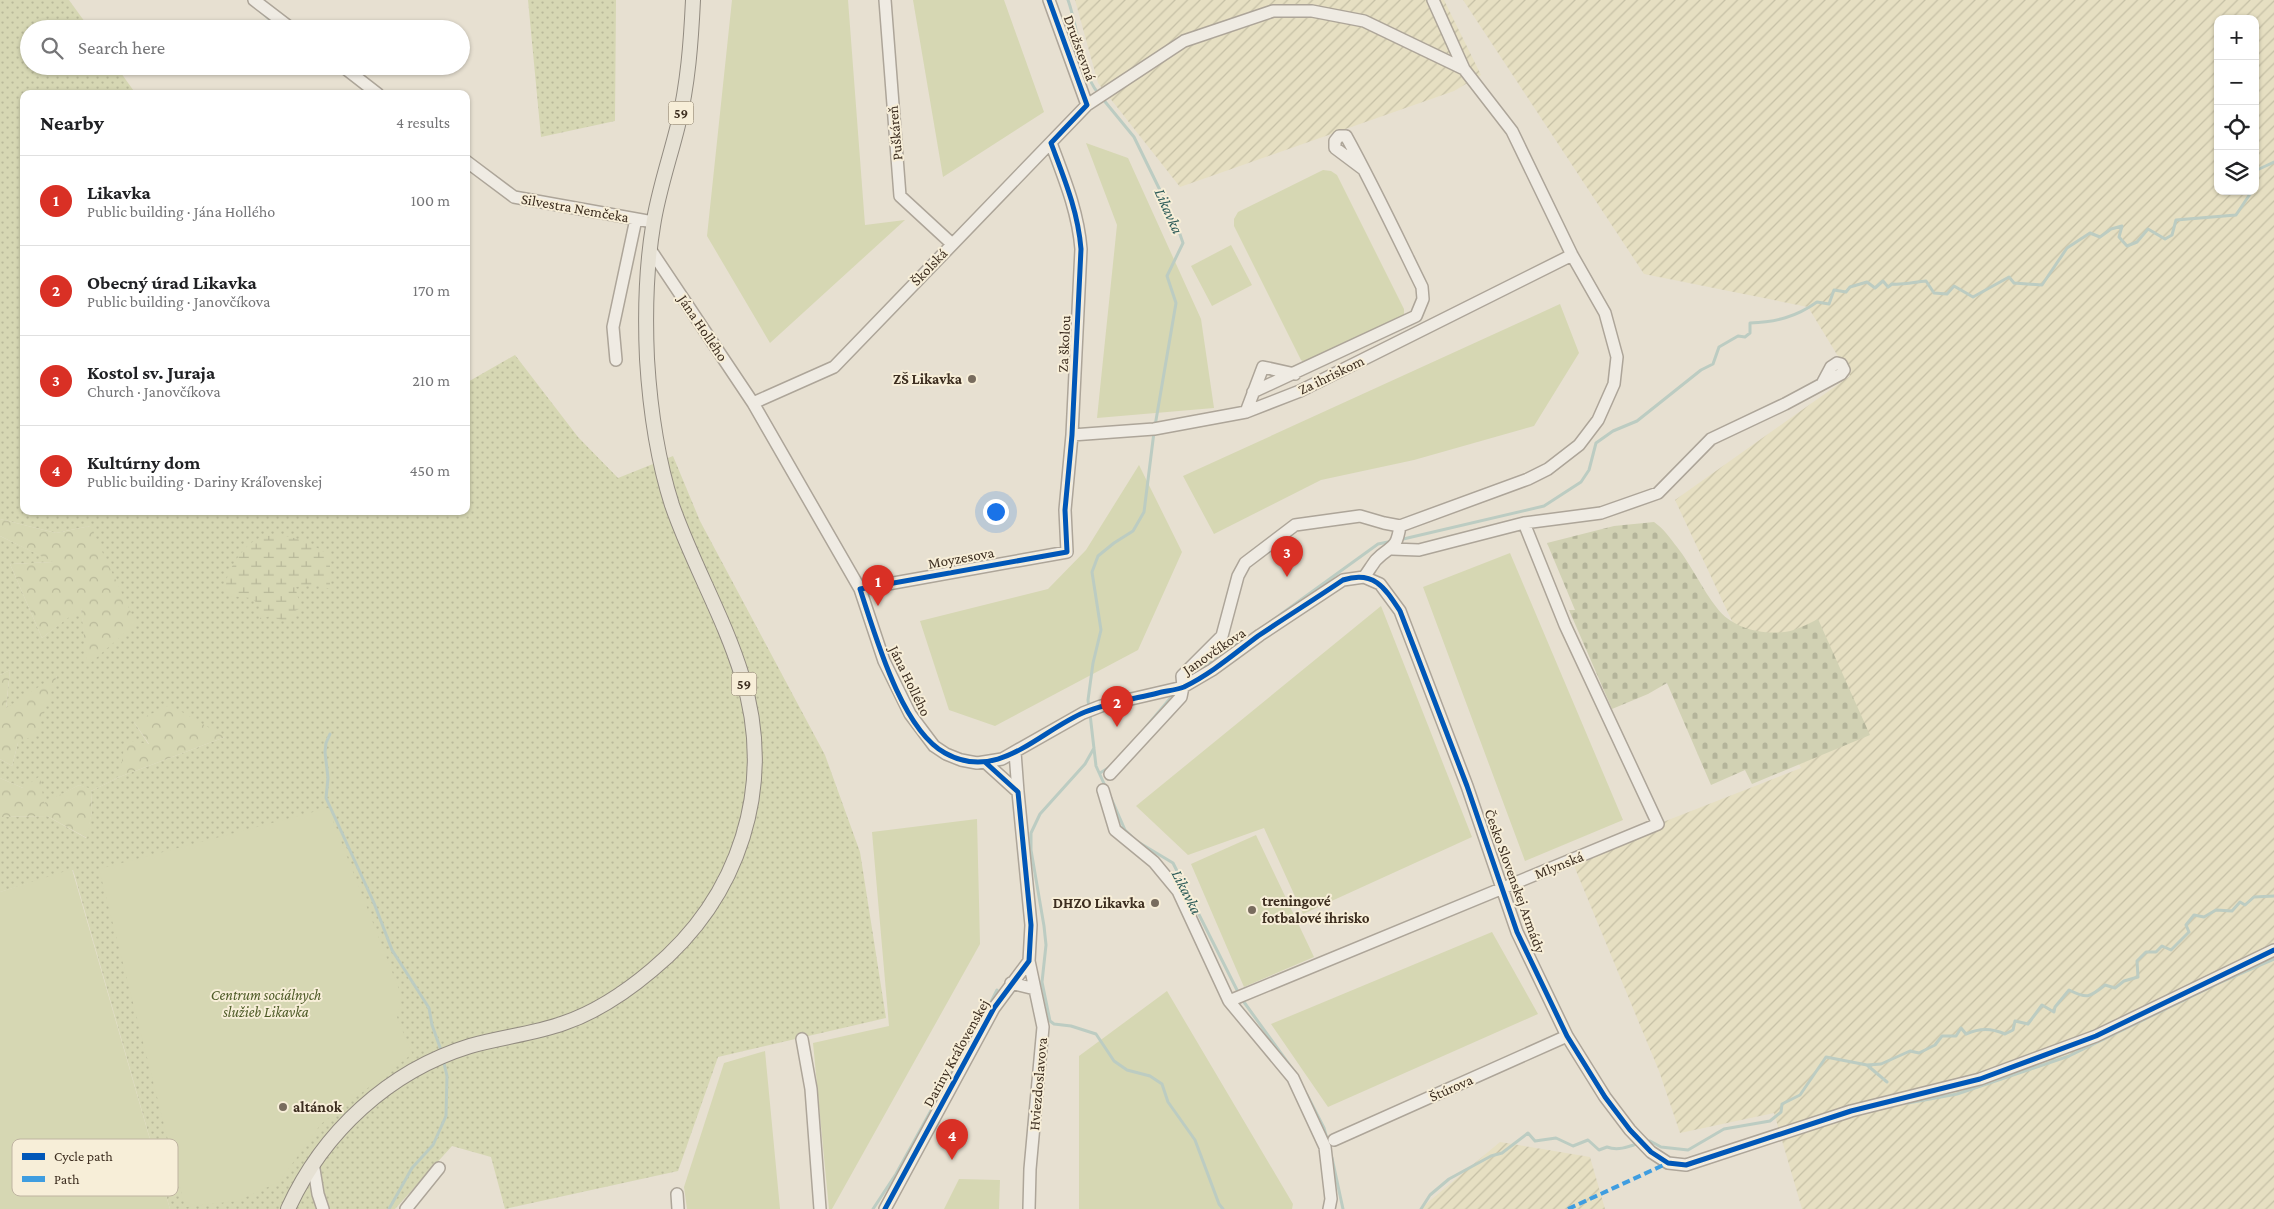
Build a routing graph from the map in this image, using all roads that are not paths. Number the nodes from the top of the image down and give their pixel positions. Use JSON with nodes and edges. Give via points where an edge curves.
{"nodes":[{"id":1,"x":254,"y":0,"type":"edge"},
{"id":2,"x":693,"y":0,"type":"edge"},
{"id":3,"x":885,"y":0,"type":"edge"},
{"id":4,"x":1049,"y":0,"type":"edge"},
{"id":5,"x":1433,"y":0,"type":"edge"},
{"id":6,"x":280,"y":20,"type":"edge"},
{"id":7,"x":1464,"y":69,"type":"junction"},
{"id":8,"x":354,"y":75,"type":"edge"},
{"id":9,"x":373,"y":90,"type":"edge"},
{"id":10,"x":1087,"y":105,"type":"junction"},
{"id":11,"x":1051,"y":143,"type":"junction"},
{"id":12,"x":470,"y":164,"type":"edge"},
{"id":13,"x":1363,"y":169,"type":"dead end"},
{"id":14,"x":636,"y":219,"type":"junction"},
{"id":15,"x":653,"y":222,"type":"junction"},
{"id":16,"x":951,"y":244,"type":"junction"},
{"id":17,"x":650,"y":249,"type":"junction"},
{"id":18,"x":1572,"y":254,"type":"junction"},
{"id":19,"x":616,"y":360,"type":"dead end"},
{"id":20,"x":1295,"y":374,"type":"junction"},
{"id":21,"x":1823,"y":382,"type":"dead end"},
{"id":22,"x":1254,"y":392,"type":"junction"},
{"id":23,"x":753,"y":403,"type":"junction"},
{"id":24,"x":1246,"y":412,"type":"junction"},
{"id":25,"x":1072,"y":435,"type":"junction"},
{"id":26,"x":1524,"y":523,"type":"junction"},
{"id":27,"x":1400,"y":526,"type":"junction"},
{"id":28,"x":1392,"y":549,"type":"junction"},
{"id":29,"x":1067,"y":552,"type":"joint"},
{"id":30,"x":1364,"y":577,"type":"junction"},
{"id":31,"x":860,"y":588,"type":"junction"},
{"id":32,"x":1183,"y":687,"type":"junction"},
{"id":33,"x":1015,"y":752,"type":"junction"},
{"id":34,"x":986,"y":763,"type":"junction"},
{"id":35,"x":1110,"y":774,"type":"dead end"},
{"id":36,"x":1103,"y":790,"type":"dead end"},
{"id":37,"x":1018,"y":792,"type":"junction"},
{"id":38,"x":1502,"y":888,"type":"junction"},
{"id":39,"x":2274,"y":950,"type":"edge"},
{"id":40,"x":1030,"y":961,"type":"junction"},
{"id":41,"x":1011,"y":983,"type":"junction"},
{"id":42,"x":1035,"y":989,"type":"junction"},
{"id":43,"x":1236,"y":997,"type":"junction"},
{"id":44,"x":1567,"y":1036,"type":"junction"},
{"id":45,"x":802,"y":1039,"type":"dead end"},
{"id":46,"x":1334,"y":1140,"type":"dead end"},
{"id":47,"x":313,"y":1163,"type":"junction"},
{"id":48,"x":438,"y":1168,"type":"dead end"},
{"id":49,"x":677,"y":1194,"type":"dead end"},
{"id":50,"x":288,"y":1209,"type":"edge"},
{"id":51,"x":323,"y":1209,"type":"edge"},
{"id":52,"x":406,"y":1209,"type":"edge"},
{"id":53,"x":678,"y":1209,"type":"edge"},
{"id":54,"x":820,"y":1209,"type":"edge"},
{"id":55,"x":885,"y":1209,"type":"edge"},
{"id":56,"x":1029,"y":1209,"type":"edge"},
{"id":57,"x":1329,"y":1209,"type":"edge"}],
"edges":[{"from":1,"to":6,"type":"street"},
{"from":2,"to":15,"type":"main road","number":"59","via":[[685,92]]},
{"from":3,"to":16,"type":"street","name":"Puškáreň","via":[[900,196]]},
{"from":4,"to":10,"type":"street","name":"Družstevná"},
{"from":5,"to":7,"type":"street"},
{"from":7,"to":10,"type":"street","name":"Školská","via":[[1364,21],[1312,11],[1272,12],[1184,41]]},
{"from":7,"to":18,"type":"street","via":[[1512,131]]},
{"from":8,"to":9,"type":"street"},
{"from":10,"to":11,"type":"street","name":"Školská"},
{"from":11,"to":16,"type":"street","name":"Školská"},
{"from":11,"to":25,"type":"street","name":"Za školou","via":[[1079,225],[1081,249]]},
{"from":12,"to":14,"type":"street","name":"Silvestra Nemčeka","via":[[514,197]]},
{"from":13,"to":20,"type":"street","via":[[1422,286],[1423,299],[1416,316]]},
{"from":14,"to":15,"type":"street","name":"Silvestra Nemčeka"},
{"from":14,"to":19,"type":"street","name":"Silvestra Nemčeka","via":[[612,327]]},
{"from":15,"to":17,"type":"main road","number":"59"},
{"from":16,"to":23,"type":"street","name":"Školská","via":[[834,367]]},
{"from":17,"to":23,"type":"street","name":"Jána Hollého"},
{"from":17,"to":47,"type":"main road","number":"59","via":[[646,329],[654,430],[673,506],[727,634],[746,690],[752,722],[754,759],[746,826],[734,863],[714,900],[676,948],[611,1000],[580,1017],[469,1046],[414,1069],[380,1091],[347,1122]]},
{"from":18,"to":24,"type":"street","name":"Za ihriskom","via":[[1300,390]]},
{"from":18,"to":27,"type":"street","via":[[1604,313],[1618,358],[1617,374],[1598,420],[1579,445],[1548,469]]},
{"from":20,"to":22,"type":"street"},
{"from":20,"to":22,"type":"street","via":[[1263,367]]},
{"from":21,"to":26,"type":"street","via":[[1712,439],[1658,493],[1601,513]]},
{"from":22,"to":24,"type":"street"},
{"from":23,"to":31,"type":"street","name":"Jána Hollého"},
{"from":24,"to":25,"type":"street","name":"Za ihriskom","via":[[1154,429]]},
{"from":25,"to":29,"type":"street","name":"Za školou","via":[[1065,510]]},
{"from":26,"to":28,"type":"street","via":[[1419,550]]},
{"from":26,"to":38,"type":"street","name":"Mlynská","via":[[1565,624],[1658,824]]},
{"from":27,"to":28,"type":"street","via":[[1398,540]]},
{"from":27,"to":32,"type":"street","via":[[1360,516],[1295,525],[1245,563],[1238,576],[1222,636],[1182,676]]},
{"from":28,"to":30,"type":"street","via":[[1377,559]]},
{"from":29,"to":31,"type":"street","name":"Moyzesova"},
{"from":30,"to":32,"type":"street","name":"Janovčíkova","via":[[1343,580]]},
{"from":30,"to":38,"type":"street","name":"Česko Slovenskej Armády","via":[[1380,584],[1400,611]]},
{"from":31,"to":34,"type":"street","name":"Jána Hollého","via":[[884,661],[920,729],[934,746],[946,754],[968,762]]},
{"from":32,"to":33,"type":"street","name":"Janovčíkova","via":[[1098,707]]},
{"from":32,"to":35,"type":"street","via":[[1180,697]]},
{"from":33,"to":34,"type":"street","name":"Janovčíkova"},
{"from":33,"to":37,"type":"street"},
{"from":34,"to":37,"type":"street"},
{"from":36,"to":43,"type":"street","via":[[1115,830],[1154,862],[1178,891]]},
{"from":37,"to":40,"type":"street","via":[[1031,925]]},
{"from":38,"to":43,"type":"street","name":"Mlynská"},
{"from":38,"to":44,"type":"street","name":"Česko Slovenskej Armády","via":[[1517,932]]},
{"from":39,"to":44,"type":"street","name":"Česko Slovenskej Armády","via":[[2096,1036],[1980,1079],[1851,1111],[1686,1165],[1668,1163],[1651,1152],[1630,1130]]},
{"from":40,"to":41,"type":"street","name":"Dariny Kráľovenskej"},
{"from":40,"to":42,"type":"street","name":"Hviezdoslavova"},
{"from":41,"to":42,"type":"street"},
{"from":41,"to":55,"type":"street","name":"Dariny Kráľovenskej","via":[[994,1008]]},
{"from":42,"to":56,"type":"street","name":"Hviezdoslavova","via":[[1043,1027]]},
{"from":43,"to":57,"type":"street","via":[[1293,1078],[1325,1147],[1331,1199]]},
{"from":44,"to":46,"type":"street","name":"Štúrova"},
{"from":45,"to":54,"type":"street","via":[[811,1089]]},
{"from":47,"to":50,"type":"main road","number":"59"},
{"from":47,"to":51,"type":"street"},
{"from":48,"to":52,"type":"street"},
{"from":49,"to":53,"type":"street"}]}
